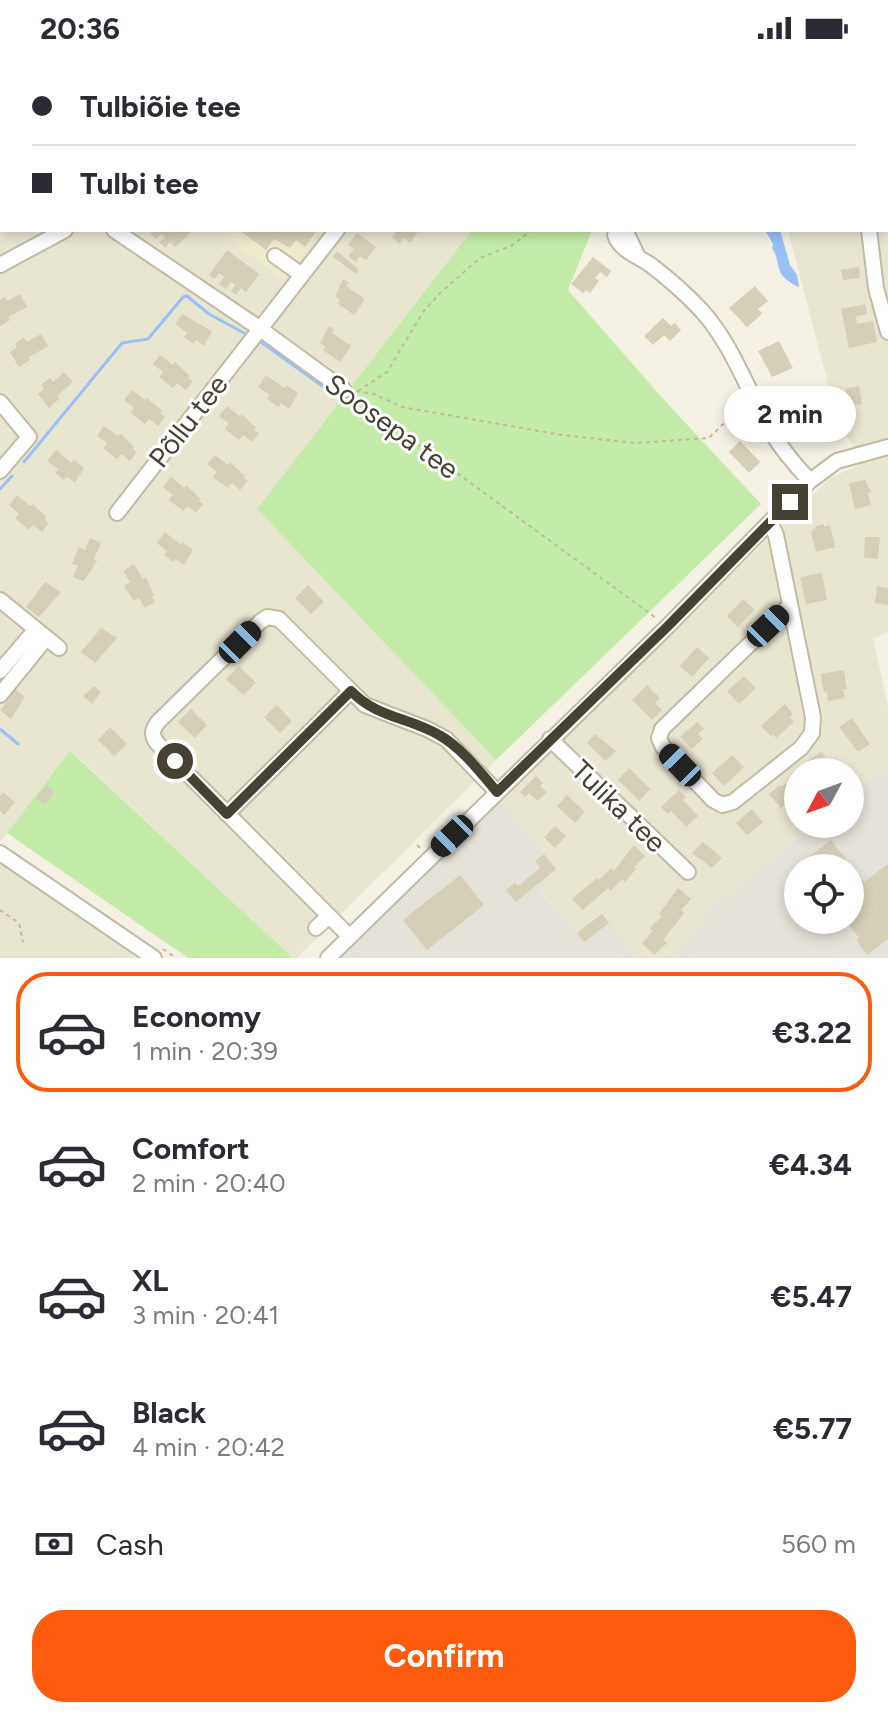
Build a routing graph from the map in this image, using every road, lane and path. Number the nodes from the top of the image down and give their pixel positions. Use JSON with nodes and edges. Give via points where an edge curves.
{"nodes":[{"id":1,"x":61,"y":232,"type":"edge"},
{"id":2,"x":117,"y":232,"type":"edge"},
{"id":3,"x":335,"y":232,"type":"edge"},
{"id":4,"x":529,"y":232,"type":"edge"},
{"id":5,"x":869,"y":232,"type":"edge"},
{"id":6,"x":275,"y":256,"type":"dead end"},
{"id":7,"x":638,"y":257,"type":"dead end"},
{"id":8,"x":0,"y":265,"type":"edge"},
{"id":9,"x":302,"y":275,"type":"junction"},
{"id":10,"x":885,"y":310,"type":"edge"},
{"id":11,"x":259,"y":328,"type":"junction"},
{"id":12,"x":888,"y":332,"type":"edge"},
{"id":13,"x":344,"y":390,"type":"joint"},
{"id":14,"x":759,"y":406,"type":"junction"},
{"id":15,"x":1,"y":407,"type":"edge"},
{"id":16,"x":888,"y":447,"type":"edge"},
{"id":17,"x":0,"y":471,"type":"edge"},
{"id":18,"x":810,"y":481,"type":"junction"},
{"id":19,"x":117,"y":513,"type":"dead end"},
{"id":20,"x":770,"y":522,"type":"junction"},
{"id":21,"x":0,"y":600,"type":"edge"},
{"id":22,"x":790,"y":605,"type":"junction"},
{"id":23,"x":668,"y":626,"type":"junction"},
{"id":24,"x":41,"y":633,"type":"junction"},
{"id":25,"x":59,"y":648,"type":"dead end"},
{"id":26,"x":0,"y":671,"type":"edge"},
{"id":27,"x":351,"y":691,"type":"junction"},
{"id":28,"x":0,"y":695,"type":"edge"},
{"id":29,"x":550,"y":739,"type":"junction"},
{"id":30,"x":497,"y":792,"type":"junction"},
{"id":31,"x":226,"y":819,"type":"junction"},
{"id":32,"x":0,"y":853,"type":"edge"},
{"id":33,"x":688,"y":872,"type":"dead end"},
{"id":34,"x":0,"y":910,"type":"edge"},
{"id":35,"x":329,"y":916,"type":"junction"},
{"id":36,"x":316,"y":928,"type":"dead end"},
{"id":37,"x":349,"y":936,"type":"junction"},
{"id":38,"x":23,"y":942,"type":"dead end"},
{"id":39,"x":154,"y":958,"type":"edge"},
{"id":40,"x":328,"y":958,"type":"edge"}],
"edges":[{"from":1,"to":8,"type":"street"},
{"from":2,"to":11,"type":"street","name":"Soosepa tee"},
{"from":3,"to":9,"type":"street","name":"Põllu tee"},
{"from":4,"to":14,"type":"path","via":[[480,258],[440,293],[387,372],[357,391],[402,407],[635,443],[709,438]]},
{"from":5,"to":10,"type":"street"},
{"from":6,"to":9,"type":"street"},
{"from":7,"to":14,"type":"street","via":[[703,312]]},
{"from":9,"to":11,"type":"street","name":"Põllu tee"},
{"from":10,"to":12,"type":"street"},
{"from":11,"to":13,"type":"street","name":"Soosepa tee"},
{"from":11,"to":19,"type":"street","name":"Põllu tee"},
{"from":13,"to":23,"type":"path","name":"Soosepa tee"},
{"from":14,"to":18,"type":"street","via":[[790,460]]},
{"from":15,"to":17,"type":"street","via":[[29,437]]},
{"from":16,"to":18,"type":"street","via":[[837,461]]},
{"from":18,"to":20,"type":"street"},
{"from":20,"to":22,"type":"street"},
{"from":20,"to":23,"type":"street"},
{"from":21,"to":24,"type":"street"},
{"from":22,"to":22,"type":"street","via":[[812,733],[801,748],[733,802],[722,805],[663,747],[662,729]]},
{"from":23,"to":29,"type":"street"},
{"from":24,"to":25,"type":"street"},
{"from":24,"to":26,"type":"street"},
{"from":24,"to":28,"type":"street"},
{"from":27,"to":30,"type":"street","via":[[374,710],[446,739]]},
{"from":27,"to":31,"type":"street"},
{"from":27,"to":31,"type":"street","via":[[285,625],[267,617],[158,722],[152,730],[157,743]]},
{"from":29,"to":30,"type":"street"},
{"from":29,"to":33,"type":"street","name":"Tulika tee"},
{"from":30,"to":37,"type":"street"},
{"from":31,"to":35,"type":"street"},
{"from":32,"to":39,"type":"street"},
{"from":34,"to":38,"type":"path","via":[[19,923]]},
{"from":35,"to":36,"type":"street"},
{"from":35,"to":37,"type":"street"},
{"from":37,"to":40,"type":"street"}]}
